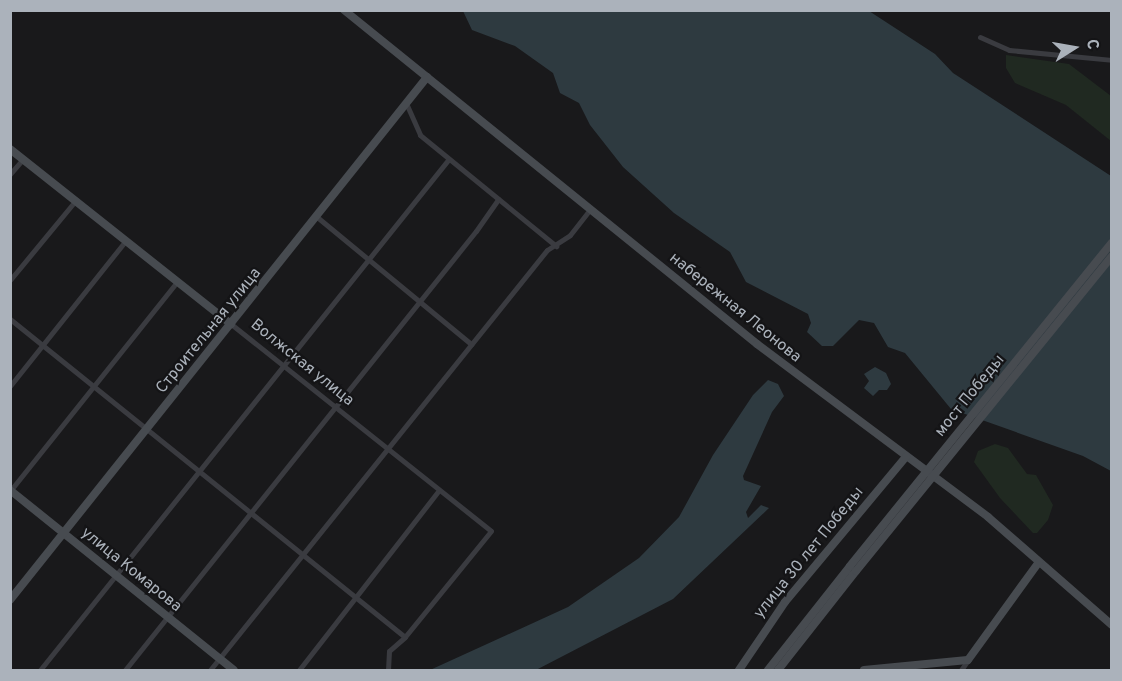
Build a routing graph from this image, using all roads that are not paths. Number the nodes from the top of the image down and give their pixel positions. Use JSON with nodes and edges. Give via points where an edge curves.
{"nodes":[{"id":1,"x":344,"y":10,"type":"edge"},
{"id":2,"x":980,"y":37,"type":"dead end"},
{"id":3,"x":1112,"y":60,"type":"edge"},
{"id":4,"x":427,"y":77,"type":"junction"},
{"id":5,"x":406,"y":103,"type":"junction"},
{"id":6,"x":10,"y":148,"type":"edge"},
{"id":7,"x":23,"y":159,"type":"junction"},
{"id":8,"x":448,"y":160,"type":"junction"},
{"id":9,"x":10,"y":174,"type":"edge"},
{"id":10,"x":498,"y":199,"type":"junction"},
{"id":11,"x":75,"y":200,"type":"junction"},
{"id":12,"x":591,"y":208,"type":"junction"},
{"id":13,"x":317,"y":217,"type":"junction"},
{"id":14,"x":126,"y":240,"type":"junction"},
{"id":15,"x":1112,"y":243,"type":"edge"},
{"id":16,"x":556,"y":246,"type":"junction"},
{"id":17,"x":1112,"y":256,"type":"edge"},
{"id":18,"x":369,"y":260,"type":"junction"},
{"id":19,"x":10,"y":280,"type":"edge"},
{"id":20,"x":177,"y":282,"type":"junction"},
{"id":21,"x":420,"y":302,"type":"junction"},
{"id":22,"x":10,"y":319,"type":"edge"},
{"id":23,"x":231,"y":324,"type":"junction"},
{"id":24,"x":471,"y":344,"type":"junction"},
{"id":25,"x":44,"y":345,"type":"junction"},
{"id":26,"x":285,"y":367,"type":"junction"},
{"id":27,"x":10,"y":386,"type":"edge"},
{"id":28,"x":93,"y":386,"type":"junction"},
{"id":29,"x":336,"y":408,"type":"junction"},
{"id":30,"x":147,"y":429,"type":"junction"},
{"id":31,"x":388,"y":449,"type":"junction"},
{"id":32,"x":906,"y":457,"type":"junction"},
{"id":33,"x":200,"y":471,"type":"junction"},
{"id":34,"x":11,"y":490,"type":"edge"},
{"id":35,"x":439,"y":490,"type":"junction"},
{"id":36,"x":252,"y":512,"type":"junction"},
{"id":37,"x":64,"y":532,"type":"junction"},
{"id":38,"x":303,"y":554,"type":"junction"},
{"id":39,"x":1039,"y":562,"type":"junction"},
{"id":40,"x":853,"y":569,"type":"junction"},
{"id":41,"x":118,"y":577,"type":"junction"},
{"id":42,"x":355,"y":596,"type":"junction"},
{"id":43,"x":10,"y":600,"type":"edge"},
{"id":44,"x":168,"y":617,"type":"junction"},
{"id":45,"x":1112,"y":625,"type":"edge"},
{"id":46,"x":405,"y":637,"type":"junction"},
{"id":47,"x":219,"y":659,"type":"junction"},
{"id":48,"x":968,"y":660,"type":"junction"},
{"id":49,"x":40,"y":670,"type":"edge"},
{"id":50,"x":125,"y":670,"type":"edge"},
{"id":51,"x":210,"y":670,"type":"edge"},
{"id":52,"x":234,"y":670,"type":"edge"},
{"id":53,"x":299,"y":670,"type":"edge"},
{"id":54,"x":388,"y":670,"type":"edge"},
{"id":55,"x":739,"y":670,"type":"edge"},
{"id":56,"x":768,"y":670,"type":"edge"},
{"id":57,"x":778,"y":670,"type":"edge"},
{"id":58,"x":864,"y":670,"type":"edge"},
{"id":59,"x":961,"y":670,"type":"edge"}],
"edges":[{"from":1,"to":4,"type":"main road","name":"набережная Леонова"},
{"from":2,"to":3,"type":"street","via":[[1009,50]]},
{"from":4,"to":5,"type":"main road","name":"Строительная улица"},
{"from":4,"to":12,"type":"main road","name":"набережная Леонова"},
{"from":5,"to":8,"type":"street","via":[[420,135]]},
{"from":5,"to":13,"type":"main road","name":"Строительная улица"},
{"from":6,"to":7,"type":"main road","name":"Волжская улица"},
{"from":7,"to":9,"type":"street"},
{"from":7,"to":11,"type":"main road","name":"Волжская улица"},
{"from":8,"to":10,"type":"street"},
{"from":8,"to":18,"type":"street"},
{"from":10,"to":16,"type":"street"},
{"from":10,"to":21,"type":"street"},
{"from":11,"to":14,"type":"main road","name":"Волжская улица"},
{"from":11,"to":19,"type":"street"},
{"from":12,"to":16,"type":"street"},
{"from":12,"to":32,"type":"main road","name":"набережная Леонова","via":[[757,344]]},
{"from":13,"to":18,"type":"street"},
{"from":13,"to":23,"type":"main road","name":"Строительная улица"},
{"from":14,"to":20,"type":"main road","name":"Волжская улица"},
{"from":14,"to":25,"type":"street"},
{"from":15,"to":40,"type":"main road","name":"мост Победы","bridge":true},
{"from":16,"to":24,"type":"street","via":[[547,250]]},
{"from":17,"to":40,"type":"main road","bridge":true},
{"from":18,"to":21,"type":"street"},
{"from":18,"to":26,"type":"street"},
{"from":20,"to":23,"type":"main road","name":"Волжская улица"},
{"from":20,"to":28,"type":"street"},
{"from":21,"to":24,"type":"street"},
{"from":21,"to":29,"type":"street"},
{"from":22,"to":25,"type":"street"},
{"from":23,"to":26,"type":"street","name":"Волжская улица"},
{"from":23,"to":30,"type":"main road","name":"Строительная улица"},
{"from":24,"to":31,"type":"street"},
{"from":25,"to":27,"type":"street"},
{"from":25,"to":28,"type":"street"},
{"from":26,"to":29,"type":"street","name":"Волжская улица"},
{"from":26,"to":33,"type":"street"},
{"from":28,"to":30,"type":"street"},
{"from":28,"to":34,"type":"street"},
{"from":29,"to":31,"type":"street","name":"Волжская улица"},
{"from":29,"to":36,"type":"street"},
{"from":30,"to":33,"type":"street"},
{"from":30,"to":37,"type":"main road","name":"Строительная улица"},
{"from":31,"to":35,"type":"street","name":"Волжская улица"},
{"from":31,"to":38,"type":"street"},
{"from":32,"to":39,"type":"main road","name":"набережная Леонова","via":[[988,517]]},
{"from":32,"to":55,"type":"main road","name":"улица 30 лет Победы","via":[[785,602]]},
{"from":33,"to":36,"type":"street"},
{"from":33,"to":41,"type":"street"},
{"from":34,"to":37,"type":"main road","name":"улица Комарова"},
{"from":35,"to":42,"type":"street"},
{"from":35,"to":46,"type":"street","name":"Волжская улица","via":[[491,531]]},
{"from":36,"to":38,"type":"street"},
{"from":36,"to":44,"type":"street"},
{"from":37,"to":41,"type":"main road","name":"улица Комарова"},
{"from":37,"to":43,"type":"main road","name":"Строительная улица"},
{"from":38,"to":42,"type":"street"},
{"from":38,"to":47,"type":"street"},
{"from":39,"to":45,"type":"main road","name":"набережная Леонова"},
{"from":39,"to":48,"type":"main road"},
{"from":40,"to":56,"type":"main road"},
{"from":40,"to":57,"type":"main road"},
{"from":41,"to":44,"type":"main road","name":"улица Комарова"},
{"from":41,"to":49,"type":"street"},
{"from":42,"to":46,"type":"street"},
{"from":42,"to":53,"type":"street"},
{"from":44,"to":47,"type":"main road","name":"улица Комарова"},
{"from":44,"to":50,"type":"street"},
{"from":46,"to":54,"type":"street","via":[[389,651]]},
{"from":47,"to":51,"type":"street"},
{"from":47,"to":52,"type":"main road","name":"улица Комарова"},
{"from":48,"to":58,"type":"main road"},
{"from":48,"to":59,"type":"street"}]}
